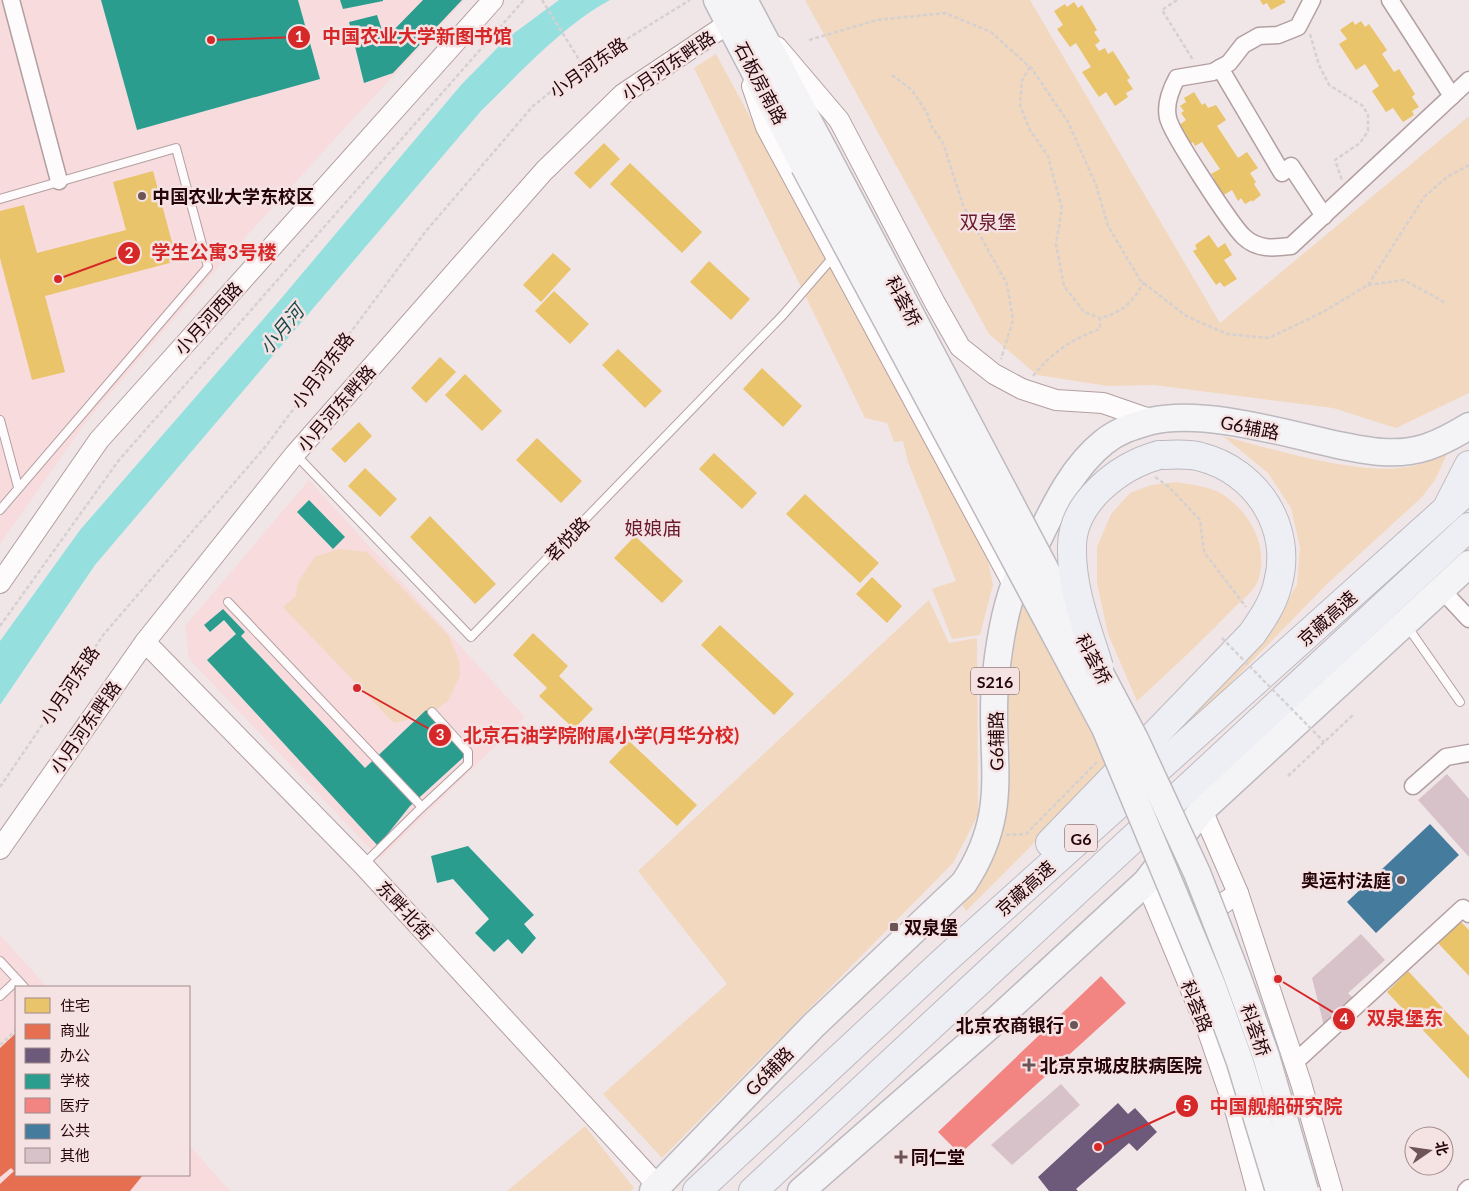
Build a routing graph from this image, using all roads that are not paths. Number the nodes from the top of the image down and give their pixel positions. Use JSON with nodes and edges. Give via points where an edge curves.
{"nodes":[{"id":1,"x":11,"y":0,"type":"edge"},
{"id":2,"x":494,"y":0,"type":"edge"},
{"id":3,"x":717,"y":0,"type":"edge"},
{"id":4,"x":1312,"y":0,"type":"edge"},
{"id":5,"x":1390,"y":0,"type":"edge"},
{"id":6,"x":739,"y":17,"type":"edge"},
{"id":7,"x":1220,"y":68,"type":"junction"},
{"id":8,"x":1469,"y":80,"type":"edge"},
{"id":9,"x":1452,"y":96,"type":"junction"},
{"id":10,"x":815,"y":159,"type":"junction"},
{"id":11,"x":59,"y":180,"type":"junction"},
{"id":12,"x":0,"y":199,"type":"edge"},
{"id":13,"x":1324,"y":216,"type":"junction"},
{"id":14,"x":835,"y":255,"type":"junction"},
{"id":15,"x":0,"y":420,"type":"edge"},
{"id":16,"x":1155,"y":420,"type":"junction"},
{"id":17,"x":1469,"y":426,"type":"edge"},
{"id":18,"x":295,"y":454,"type":"junction"},
{"id":19,"x":1469,"y":465,"type":"edge"},
{"id":20,"x":18,"y":486,"type":"junction"},
{"id":21,"x":1469,"y":489,"type":"edge"},
{"id":22,"x":0,"y":510,"type":"edge"},
{"id":23,"x":1446,"y":510,"type":"junction"},
{"id":24,"x":1469,"y":527,"type":"edge"},
{"id":25,"x":1469,"y":564,"type":"edge"},
{"id":26,"x":0,"y":582,"type":"edge"},
{"id":27,"x":1014,"y":586,"type":"junction"},
{"id":28,"x":1441,"y":589,"type":"junction"},
{"id":29,"x":228,"y":602,"type":"dead end"},
{"id":30,"x":1469,"y":619,"type":"edge"},
{"id":31,"x":1405,"y":622,"type":"junction"},
{"id":32,"x":144,"y":642,"type":"junction"},
{"id":33,"x":1099,"y":667,"type":"junction"},
{"id":34,"x":1460,"y":702,"type":"dead end"},
{"id":35,"x":432,"y":712,"type":"dead end"},
{"id":36,"x":1469,"y":753,"type":"edge"},
{"id":37,"x":1413,"y":786,"type":"dead end"},
{"id":38,"x":422,"y":807,"type":"junction"},
{"id":39,"x":1202,"y":810,"type":"junction"},
{"id":40,"x":0,"y":849,"type":"edge"},
{"id":41,"x":364,"y":865,"type":"junction"},
{"id":42,"x":1146,"y":882,"type":"junction"},
{"id":43,"x":1238,"y":893,"type":"junction"},
{"id":44,"x":1469,"y":914,"type":"edge"},
{"id":45,"x":1170,"y":940,"type":"junction"},
{"id":46,"x":945,"y":960,"type":"junction"},
{"id":47,"x":0,"y":961,"type":"edge"},
{"id":48,"x":17,"y":980,"type":"junction"},
{"id":49,"x":23,"y":986,"type":"edge"},
{"id":50,"x":0,"y":996,"type":"edge"},
{"id":51,"x":1294,"y":1063,"type":"junction"},
{"id":52,"x":778,"y":1167,"type":"junction"},
{"id":53,"x":655,"y":1188,"type":"edge"},
{"id":54,"x":1469,"y":1188,"type":"edge"},
{"id":55,"x":697,"y":1191,"type":"edge"},
{"id":56,"x":753,"y":1191,"type":"edge"},
{"id":57,"x":765,"y":1191,"type":"edge"},
{"id":58,"x":801,"y":1191,"type":"edge"},
{"id":59,"x":1257,"y":1191,"type":"edge"},
{"id":60,"x":1279,"y":1191,"type":"edge"},
{"id":61,"x":1305,"y":1191,"type":"edge"},
{"id":62,"x":1332,"y":1191,"type":"edge"},
{"id":63,"x":1466,"y":1191,"type":"edge"}],
"edges":[{"from":1,"to":11,"type":"street"},
{"from":2,"to":26,"type":"street","name":"小月河西路","via":[[99,440]]},
{"from":3,"to":6,"type":"main road","name":"石板房南路"},
{"from":4,"to":7,"type":"street","via":[[1298,27],[1278,35],[1259,36],[1243,45],[1229,63]]},
{"from":5,"to":9,"type":"street"},
{"from":6,"to":10,"type":"main road","name":"石板房南路"},
{"from":6,"to":14,"type":"street","via":[[766,127]]},
{"from":6,"to":16,"type":"street","via":[[839,120],[960,347],[994,374],[1022,388],[1056,400],[1103,403]]},
{"from":6,"to":18,"type":"street","name":"小月河东畔路","via":[[616,100],[544,172]]},
{"from":7,"to":13,"type":"street","via":[[1282,173],[1291,166]]},
{"from":7,"to":13,"type":"street","via":[[1177,78],[1170,90],[1168,118],[1185,150],[1244,238],[1268,249],[1291,246]]},
{"from":8,"to":9,"type":"street"},
{"from":9,"to":13,"type":"street"},
{"from":10,"to":33,"type":"main road","name":"科荟桥","bridge":true},
{"from":10,"to":60,"type":"main road","name":"科荟桥","bridge":true,"via":[[1105,728],[1212,985],[1240,1062]]},
{"from":11,"to":12,"type":"lane"},
{"from":11,"to":20,"type":"lane","via":[[176,148],[208,267]]},
{"from":14,"to":18,"type":"lane","name":"茗悦路","via":[[783,315],[472,637]]},
{"from":14,"to":27,"type":"street"},
{"from":15,"to":20,"type":"lane"},
{"from":16,"to":17,"type":"main road","name":"G6辅路","number":"S216","via":[[1185,418],[1231,423],[1380,453],[1426,448]]},
{"from":16,"to":27,"type":"main road","name":"G6辅路","number":"S216","via":[[1126,428],[1104,442],[1073,476]]},
{"from":18,"to":32,"type":"street","name":"小月河东畔路"},
{"from":19,"to":23,"type":"highway"},
{"from":20,"to":22,"type":"lane"},
{"from":21,"to":23,"type":"highway","name":"京藏高速","number":"G6"},
{"from":23,"to":46,"type":"highway","name":"京藏高速","number":"G6"},
{"from":24,"to":52,"type":"highway","name":"京藏高速","number":"G6"},
{"from":25,"to":28,"type":"main road"},
{"from":27,"to":53,"type":"main road","name":"G6辅路","number":"S216","via":[[1001,636],[995,684],[996,793],[988,835],[979,860],[964,883],[814,1025]]},
{"from":28,"to":30,"type":"street"},
{"from":28,"to":31,"type":"main road"},
{"from":29,"to":38,"type":"lane"},
{"from":31,"to":34,"type":"lane"},
{"from":31,"to":39,"type":"main road"},
{"from":32,"to":40,"type":"street","name":"小月河东畔路"},
{"from":32,"to":41,"type":"street","name":"东畔北街"},
{"from":33,"to":46,"type":"highway","bridge":true,"via":[[1076,591],[1072,545],[1079,520],[1091,499],[1129,467],[1200,456],[1243,477],[1258,491],[1279,534],[1282,556],[1278,583],[1267,612],[1252,634],[1050,843]]},
{"from":33,"to":61,"type":"main road","name":"科荟桥","bridge":true,"via":[[1197,873],[1229,954],[1266,1056]]},
{"from":35,"to":38,"type":"lane","via":[[468,752],[468,764]]},
{"from":36,"to":37,"type":"street","via":[[1446,757]]},
{"from":38,"to":41,"type":"lane"},
{"from":39,"to":42,"type":"main road"},
{"from":39,"to":43,"type":"street"},
{"from":41,"to":53,"type":"street","name":"东畔北街"},
{"from":42,"to":45,"type":"street","name":"科荟路"},
{"from":42,"to":58,"type":"main road","via":[[993,1023]]},
{"from":43,"to":45,"type":"street"},
{"from":43,"to":51,"type":"street"},
{"from":44,"to":51,"type":"street","via":[[1463,908]]},
{"from":45,"to":59,"type":"street","name":"科荟路","via":[[1236,1113]]},
{"from":46,"to":55,"type":"highway","name":"京藏高速","number":"G6"},
{"from":47,"to":48,"type":"lane"},
{"from":48,"to":49,"type":"lane"},
{"from":48,"to":50,"type":"lane"},
{"from":51,"to":62,"type":"street"},
{"from":52,"to":56,"type":"highway","name":"京藏高速","number":"G6"},
{"from":52,"to":57,"type":"highway"},
{"from":54,"to":63,"type":"street"}]}
